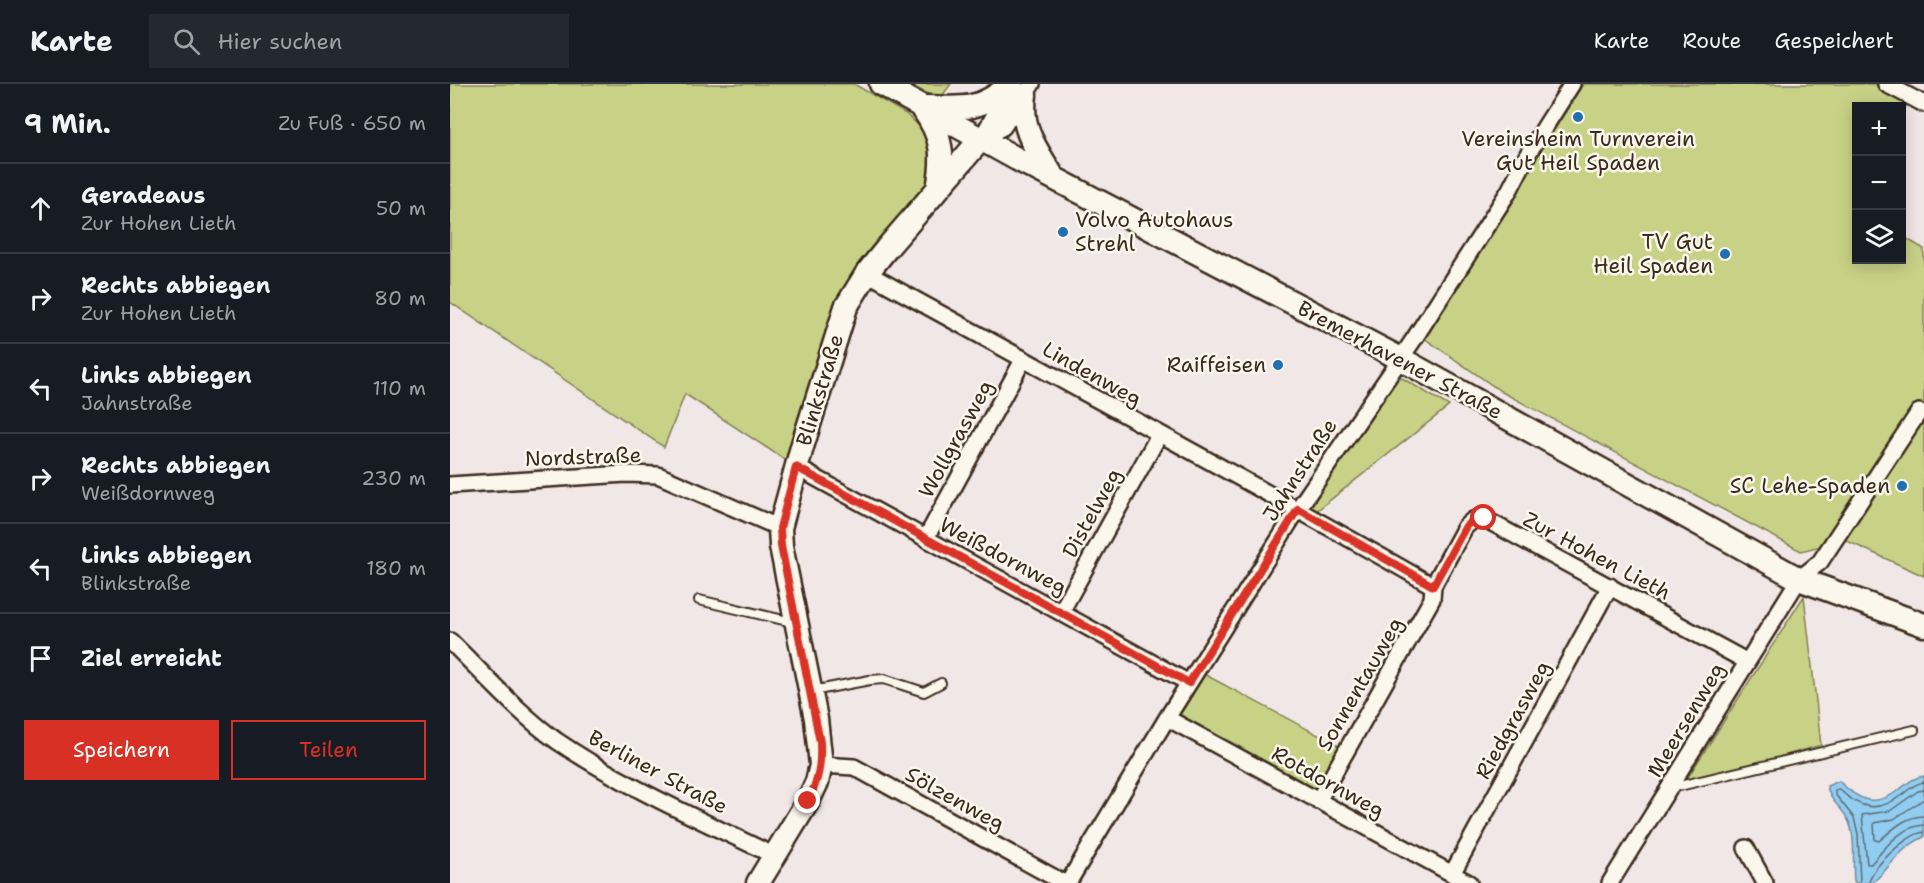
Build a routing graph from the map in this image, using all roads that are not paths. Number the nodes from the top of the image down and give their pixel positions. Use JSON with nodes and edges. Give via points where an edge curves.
{"nodes":[{"id":1,"x":881,"y":84,"type":"edge"},
{"id":2,"x":1572,"y":84,"type":"edge"},
{"id":3,"x":1886,"y":84,"type":"edge"},
{"id":4,"x":1022,"y":87,"type":"edge"},
{"id":5,"x":1906,"y":89,"type":"edge"},
{"id":6,"x":1924,"y":104,"type":"edge"},
{"id":7,"x":922,"y":107,"type":"junction"},
{"id":8,"x":981,"y":139,"type":"junction"},
{"id":9,"x":1053,"y":177,"type":"junction"},
{"id":10,"x":938,"y":189,"type":"junction"},
{"id":11,"x":867,"y":273,"type":"junction"},
{"id":12,"x":1401,"y":359,"type":"junction"},
{"id":13,"x":1023,"y":360,"type":"junction"},
{"id":14,"x":1919,"y":412,"type":"dead end"},
{"id":15,"x":1159,"y":435,"type":"junction"},
{"id":16,"x":796,"y":467,"type":"junction"},
{"id":17,"x":450,"y":485,"type":"edge"},
{"id":18,"x":1298,"y":509,"type":"junction"},
{"id":19,"x":780,"y":528,"type":"junction"},
{"id":20,"x":926,"y":538,"type":"junction"},
{"id":21,"x":1799,"y":579,"type":"junction"},
{"id":22,"x":1433,"y":586,"type":"junction"},
{"id":23,"x":1610,"y":586,"type":"junction"},
{"id":24,"x":699,"y":600,"type":"dead end"},
{"id":25,"x":1061,"y":612,"type":"junction"},
{"id":26,"x":797,"y":623,"type":"junction"},
{"id":27,"x":1924,"y":626,"type":"edge"},
{"id":28,"x":450,"y":641,"type":"edge"},
{"id":29,"x":1746,"y":661,"type":"junction"},
{"id":30,"x":941,"y":683,"type":"dead end"},
{"id":31,"x":1189,"y":683,"type":"junction"},
{"id":32,"x":811,"y":691,"type":"junction"},
{"id":33,"x":1167,"y":718,"type":"junction"},
{"id":34,"x":1914,"y":730,"type":"dead end"},
{"id":35,"x":821,"y":765,"type":"junction"},
{"id":36,"x":1669,"y":788,"type":"junction"},
{"id":37,"x":1318,"y":801,"type":"junction"},
{"id":38,"x":1746,"y":848,"type":"dead end"},
{"id":39,"x":775,"y":856,"type":"junction"},
{"id":40,"x":1452,"y":874,"type":"junction"},
{"id":41,"x":758,"y":883,"type":"edge"},
{"id":42,"x":1066,"y":883,"type":"edge"},
{"id":43,"x":1469,"y":883,"type":"edge"},
{"id":44,"x":1610,"y":883,"type":"edge"},
{"id":45,"x":1765,"y":883,"type":"edge"}],
"edges":[{"from":1,"to":7,"type":"street","name":"Bremerhavener Straße"},
{"from":2,"to":12,"type":"street","name":"Jahnstraße","via":[[1509,191]]},
{"from":3,"to":5,"type":"street"},
{"from":4,"to":7,"type":"street","via":[[971,108]]},
{"from":4,"to":8,"type":"street","via":[[1003,127]]},
{"from":4,"to":9,"type":"street","via":[[1023,121]]},
{"from":5,"to":6,"type":"street"},
{"from":7,"to":8,"type":"street","name":"Bremerhavener Straße"},
{"from":7,"to":10,"type":"street","via":[[935,125],[940,141],[942,166]]},
{"from":8,"to":9,"type":"street","name":"Bremerhavener Straße"},
{"from":8,"to":10,"type":"street","name":"Blinkstraße"},
{"from":9,"to":12,"type":"street","name":"Bremerhavener Straße"},
{"from":10,"to":11,"type":"street","name":"Blinkstraße"},
{"from":11,"to":13,"type":"street","name":"Lindenweg"},
{"from":11,"to":16,"type":"street","name":"Blinkstraße","via":[[846,307]]},
{"from":12,"to":18,"type":"street","name":"Jahnstraße"},
{"from":12,"to":21,"type":"street","name":"Bremerhavener Straße"},
{"from":13,"to":15,"type":"street","name":"Lindenweg"},
{"from":13,"to":20,"type":"street","name":"Wollgrasweg"},
{"from":14,"to":21,"type":"street","name":"Meersenweg","via":[[1820,562]]},
{"from":15,"to":18,"type":"street","name":"Lindenweg"},
{"from":15,"to":25,"type":"street","name":"Distelweg"},
{"from":16,"to":19,"type":"street","name":"Blinkstraße"},
{"from":16,"to":20,"type":"street","name":"Weißdornweg"},
{"from":17,"to":19,"type":"street","name":"Nordstraße","via":[[658,475]]},
{"from":18,"to":22,"type":"street"},
{"from":18,"to":31,"type":"street","name":"Jahnstraße"},
{"from":19,"to":26,"type":"street","name":"Blinkstraße"},
{"from":20,"to":25,"type":"street","name":"Weißdornweg"},
{"from":21,"to":27,"type":"street","name":"Bremerhavener Straße"},
{"from":21,"to":29,"type":"street","name":"Meersenweg"},
{"from":22,"to":23,"type":"street","name":"Zur Hohen Lieth","via":[[1466,526],[1484,518]]},
{"from":22,"to":37,"type":"street","name":"Sonnentauweg","via":[[1432,599]]},
{"from":23,"to":29,"type":"street","name":"Zur Hohen Lieth"},
{"from":23,"to":40,"type":"street","name":"Riedgrasweg"},
{"from":24,"to":26,"type":"lane"},
{"from":25,"to":31,"type":"street","name":"Weißdornweg"},
{"from":26,"to":32,"type":"street","name":"Blinkstraße"},
{"from":28,"to":39,"type":"street","name":"Berliner Straße","via":[[556,740],[629,786]]},
{"from":29,"to":36,"type":"street","name":"Meersenweg"},
{"from":30,"to":32,"type":"lane","via":[[924,692],[884,679]]},
{"from":31,"to":33,"type":"street","name":"Jahnstraße"},
{"from":32,"to":35,"type":"street","name":"Blinkstraße"},
{"from":33,"to":37,"type":"street","name":"Rotdornweg"},
{"from":33,"to":42,"type":"street","name":"Jahnstraße"},
{"from":34,"to":36,"type":"lane"},
{"from":35,"to":39,"type":"street","name":"Blinkstraße","via":[[808,801]]},
{"from":35,"to":42,"type":"street","name":"Sölzenweg","via":[[854,767]]},
{"from":36,"to":44,"type":"street","name":"Meersenweg"},
{"from":37,"to":40,"type":"street","name":"Rotdornweg"},
{"from":38,"to":45,"type":"street"},
{"from":39,"to":41,"type":"street","name":"Blinkstraße"},
{"from":40,"to":43,"type":"street","name":"Rotdornweg"}]}
